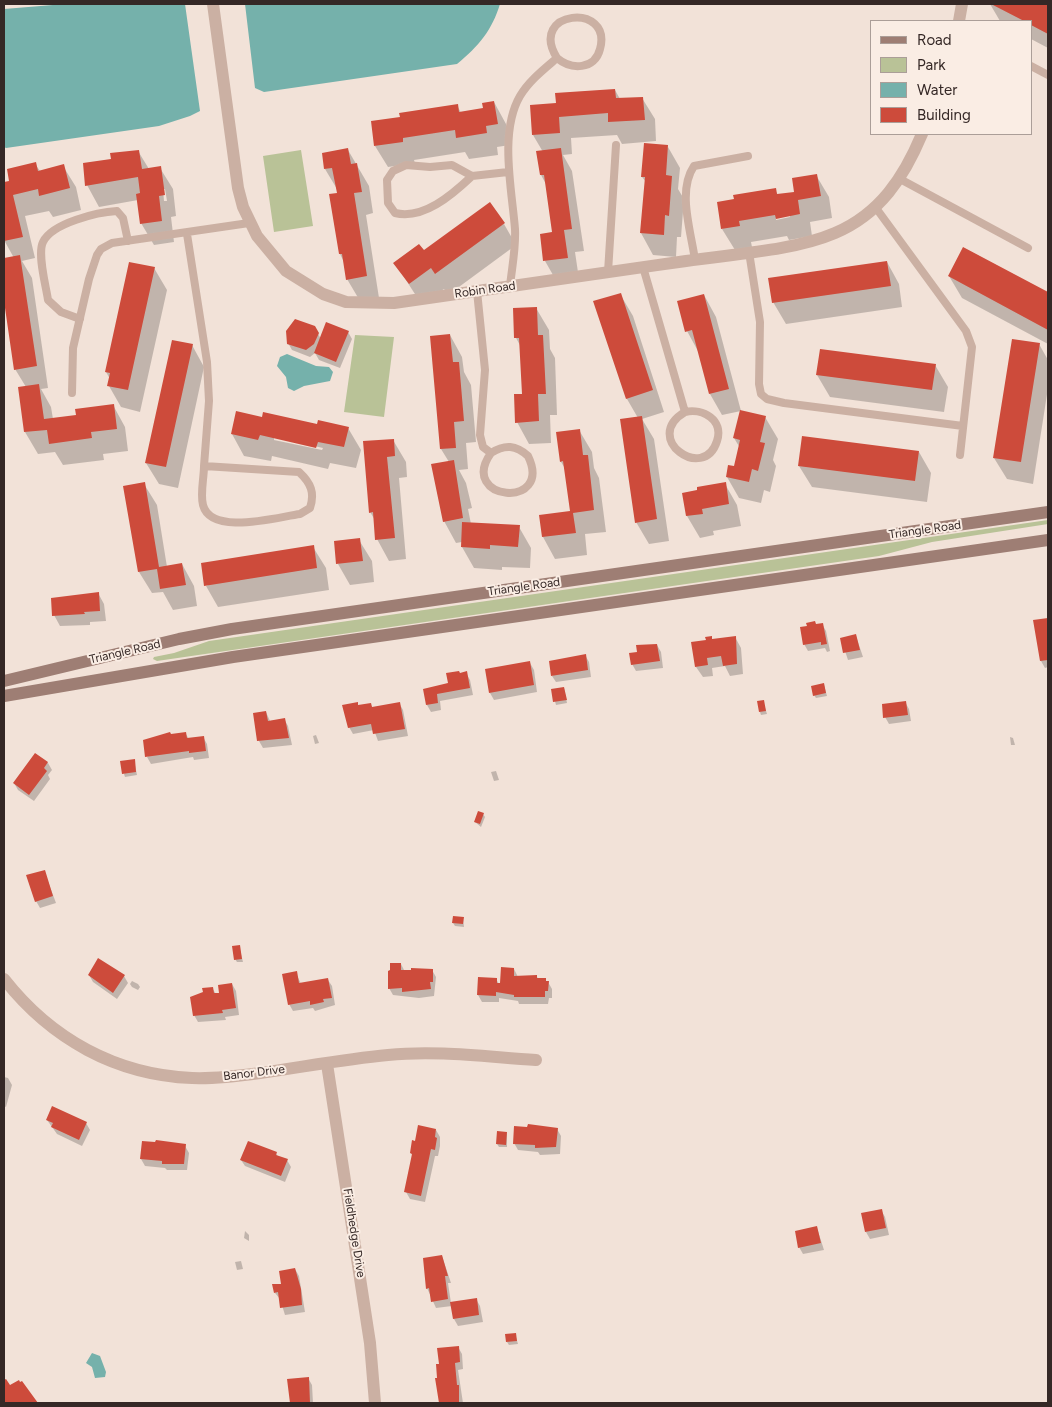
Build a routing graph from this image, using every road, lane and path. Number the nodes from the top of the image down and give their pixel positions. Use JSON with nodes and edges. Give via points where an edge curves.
{"nodes":[{"id":1,"x":213,"y":4,"type":"edge"},
{"id":2,"x":962,"y":4,"type":"edge"},
{"id":3,"x":959,"y":20,"type":"edge"},
{"id":4,"x":557,"y":58,"type":"junction"},
{"id":5,"x":1032,"y":67,"type":"edge"},
{"id":6,"x":1048,"y":75,"type":"edge"},
{"id":7,"x":922,"y":135,"type":"edge"},
{"id":8,"x":616,"y":145,"type":"dead end"},
{"id":9,"x":748,"y":156,"type":"dead end"},
{"id":10,"x":508,"y":172,"type":"junction"},
{"id":11,"x":472,"y":176,"type":"junction"},
{"id":12,"x":900,"y":179,"type":"junction"},
{"id":13,"x":876,"y":208,"type":"junction"},
{"id":14,"x":250,"y":223,"type":"junction"},
{"id":15,"x":187,"y":234,"type":"junction"},
{"id":16,"x":128,"y":241,"type":"junction"},
{"id":17,"x":1028,"y":248,"type":"dead end"},
{"id":18,"x":749,"y":252,"type":"junction"},
{"id":19,"x":695,"y":260,"type":"junction"},
{"id":20,"x":642,"y":267,"type":"junction"},
{"id":21,"x":608,"y":272,"type":"junction"},
{"id":22,"x":510,"y":286,"type":"junction"},
{"id":23,"x":477,"y":291,"type":"junction"},
{"id":24,"x":80,"y":319,"type":"junction"},
{"id":25,"x":72,"y":393,"type":"dead end"},
{"id":26,"x":685,"y":412,"type":"junction"},
{"id":27,"x":963,"y":426,"type":"junction"},
{"id":28,"x":491,"y":453,"type":"junction"},
{"id":29,"x":960,"y":455,"type":"dead end"},
{"id":30,"x":204,"y":466,"type":"junction"},
{"id":31,"x":1048,"y":512,"type":"edge"},
{"id":32,"x":1048,"y":540,"type":"edge"},
{"id":33,"x":4,"y":681,"type":"edge"},
{"id":34,"x":4,"y":696,"type":"edge"},
{"id":35,"x":4,"y":979,"type":"edge"},
{"id":36,"x":536,"y":1060,"type":"dead end"},
{"id":37,"x":327,"y":1064,"type":"junction"},
{"id":38,"x":375,"y":1403,"type":"edge"}],
"edges":[{"from":1,"to":14,"type":"street","name":"Robin Road","via":[[238,188]]},
{"from":2,"to":3,"type":"street"},
{"from":4,"to":4,"type":"lane","via":[[572,67],[589,64],[602,43],[597,26],[584,17],[560,22],[551,35],[552,52]]},
{"from":4,"to":10,"type":"lane","via":[[531,80],[518,98],[511,128]]},
{"from":5,"to":6,"type":"lane"},
{"from":7,"to":12,"type":"street","name":"Robin Road"},
{"from":8,"to":21,"type":"lane"},
{"from":9,"to":19,"type":"lane","via":[[694,166],[687,176],[685,191]]},
{"from":10,"to":11,"type":"lane"},
{"from":10,"to":22,"type":"lane","via":[[515,230]]},
{"from":11,"to":11,"type":"lane","via":[[452,165],[406,165],[393,171],[387,180],[388,203],[395,213],[418,214],[454,192]]},
{"from":12,"to":13,"type":"street","name":"Robin Road"},
{"from":12,"to":17,"type":"lane"},
{"from":13,"to":18,"type":"street","name":"Robin Road","via":[[836,233],[812,241]]},
{"from":13,"to":27,"type":"lane","via":[[966,331],[972,347]]},
{"from":14,"to":15,"type":"lane"},
{"from":14,"to":23,"type":"street","name":"Robin Road","via":[[286,272],[323,294],[346,302],[394,303]]},
{"from":15,"to":16,"type":"lane"},
{"from":15,"to":30,"type":"lane","via":[[207,362],[209,401]]},
{"from":16,"to":24,"type":"lane","via":[[112,243],[97,255]]},
{"from":16,"to":24,"type":"lane","via":[[123,218],[117,211],[101,212],[60,227],[42,242],[48,300],[61,312]]},
{"from":18,"to":19,"type":"street","name":"Robin Road"},
{"from":18,"to":27,"type":"lane","via":[[760,322],[761,394],[784,403]]},
{"from":19,"to":20,"type":"street","name":"Robin Road"},
{"from":20,"to":21,"type":"street","name":"Robin Road"},
{"from":20,"to":26,"type":"lane"},
{"from":21,"to":22,"type":"street","name":"Robin Road"},
{"from":22,"to":23,"type":"street","name":"Robin Road"},
{"from":23,"to":28,"type":"lane","via":[[485,370],[480,435],[483,447]]},
{"from":24,"to":25,"type":"lane","via":[[73,348]]},
{"from":26,"to":26,"type":"lane","via":[[708,414],[717,426],[714,448],[701,457],[680,454],[672,442],[671,428],[679,415]]},
{"from":27,"to":29,"type":"lane"},
{"from":28,"to":28,"type":"lane","via":[[506,446],[522,450],[528,456],[533,471],[526,486],[513,494],[492,488],[485,475]]},
{"from":30,"to":30,"type":"lane","via":[[203,505],[216,522],[228,524],[300,514],[310,508],[312,489],[299,472]]},
{"from":31,"to":33,"type":"street","name":"Triangle Road","via":[[232,629]]},
{"from":32,"to":34,"type":"street","name":"Triangle Road","via":[[233,658]]},
{"from":35,"to":37,"type":"street","name":"Banor Drive","via":[[19,999],[56,1032],[122,1067],[193,1078]]},
{"from":36,"to":37,"type":"street","name":"Banor Drive","via":[[434,1054],[389,1055]]},
{"from":37,"to":38,"type":"street","name":"Fieldhedge Drive","via":[[370,1343]]}]}
